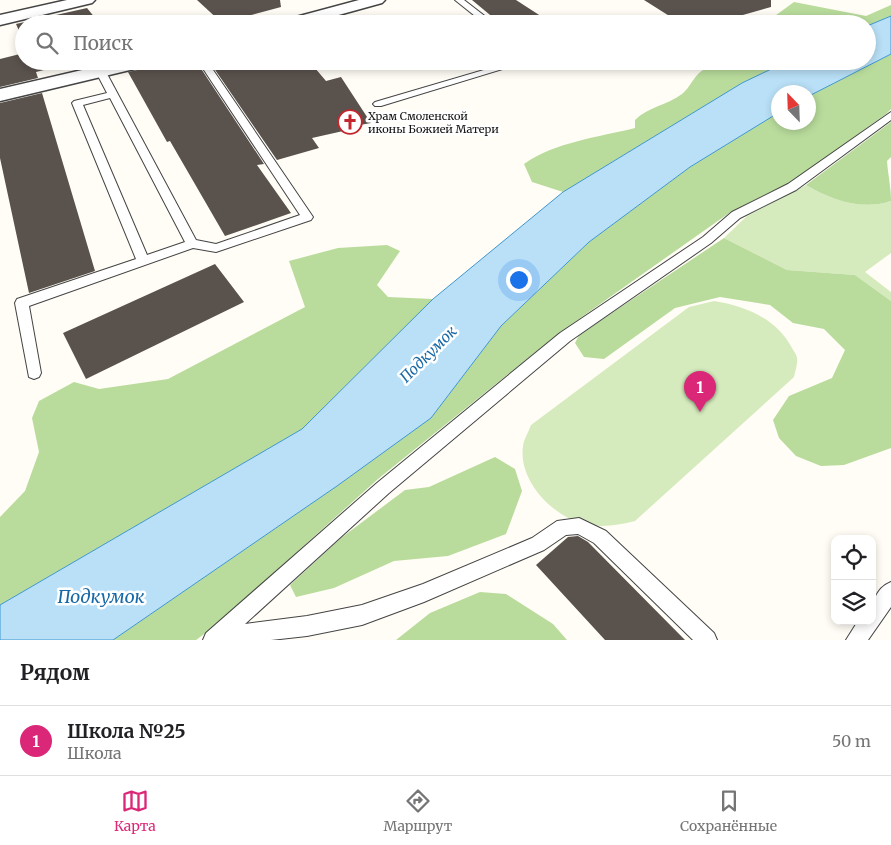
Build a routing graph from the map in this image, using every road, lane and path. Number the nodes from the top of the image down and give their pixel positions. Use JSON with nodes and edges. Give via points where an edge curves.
{"nodes":[{"id":1,"x":86,"y":0,"type":"edge"},
{"id":2,"x":377,"y":0,"type":"edge"},
{"id":3,"x":458,"y":0,"type":"edge"},
{"id":4,"x":22,"y":15,"type":"edge"},
{"id":5,"x":321,"y":15,"type":"edge"},
{"id":6,"x":479,"y":15,"type":"edge"},
{"id":7,"x":15,"y":17,"type":"edge"},
{"id":8,"x":0,"y":20,"type":"edge"},
{"id":9,"x":109,"y":70,"type":"edge"},
{"id":10,"x":208,"y":70,"type":"edge"},
{"id":11,"x":494,"y":70,"type":"edge"},
{"id":12,"x":101,"y":72,"type":"junction"},
{"id":13,"x":0,"y":94,"type":"edge"},
{"id":14,"x":113,"y":94,"type":"junction"},
{"id":15,"x":378,"y":104,"type":"dead end"},
{"id":16,"x":891,"y":115,"type":"edge"},
{"id":17,"x":192,"y":244,"type":"junction"},
{"id":18,"x":143,"y":261,"type":"junction"},
{"id":19,"x":34,"y":373,"type":"dead end"},
{"id":20,"x":891,"y":592,"type":"edge"},
{"id":21,"x":876,"y":613,"type":"edge"},
{"id":22,"x":867,"y":625,"type":"edge"},
{"id":23,"x":215,"y":638,"type":"edge"},
{"id":24,"x":707,"y":640,"type":"edge"},
{"id":25,"x":856,"y":640,"type":"edge"}],
"edges":[{"from":1,"to":4,"type":"street"},
{"from":2,"to":5,"type":"street"},
{"from":3,"to":6,"type":"lane"},
{"from":7,"to":8,"type":"street"},
{"from":9,"to":12,"type":"street"},
{"from":10,"to":17,"type":"lane","via":[[308,217],[216,248]]},
{"from":11,"to":15,"type":"lane"},
{"from":12,"to":13,"type":"street"},
{"from":12,"to":14,"type":"lane"},
{"from":14,"to":17,"type":"lane"},
{"from":14,"to":18,"type":"lane","via":[[77,103]]},
{"from":16,"to":23,"type":"lane","via":[[792,187],[736,215],[707,240],[565,337],[383,488]]},
{"from":17,"to":18,"type":"lane"},
{"from":18,"to":19,"type":"lane","via":[[22,303]]},
{"from":20,"to":21,"type":"lane"},
{"from":22,"to":25,"type":"lane"},
{"from":23,"to":24,"type":"lane","via":[[362,615],[424,593],[529,548],[563,527],[578,526],[600,537]]}]}
